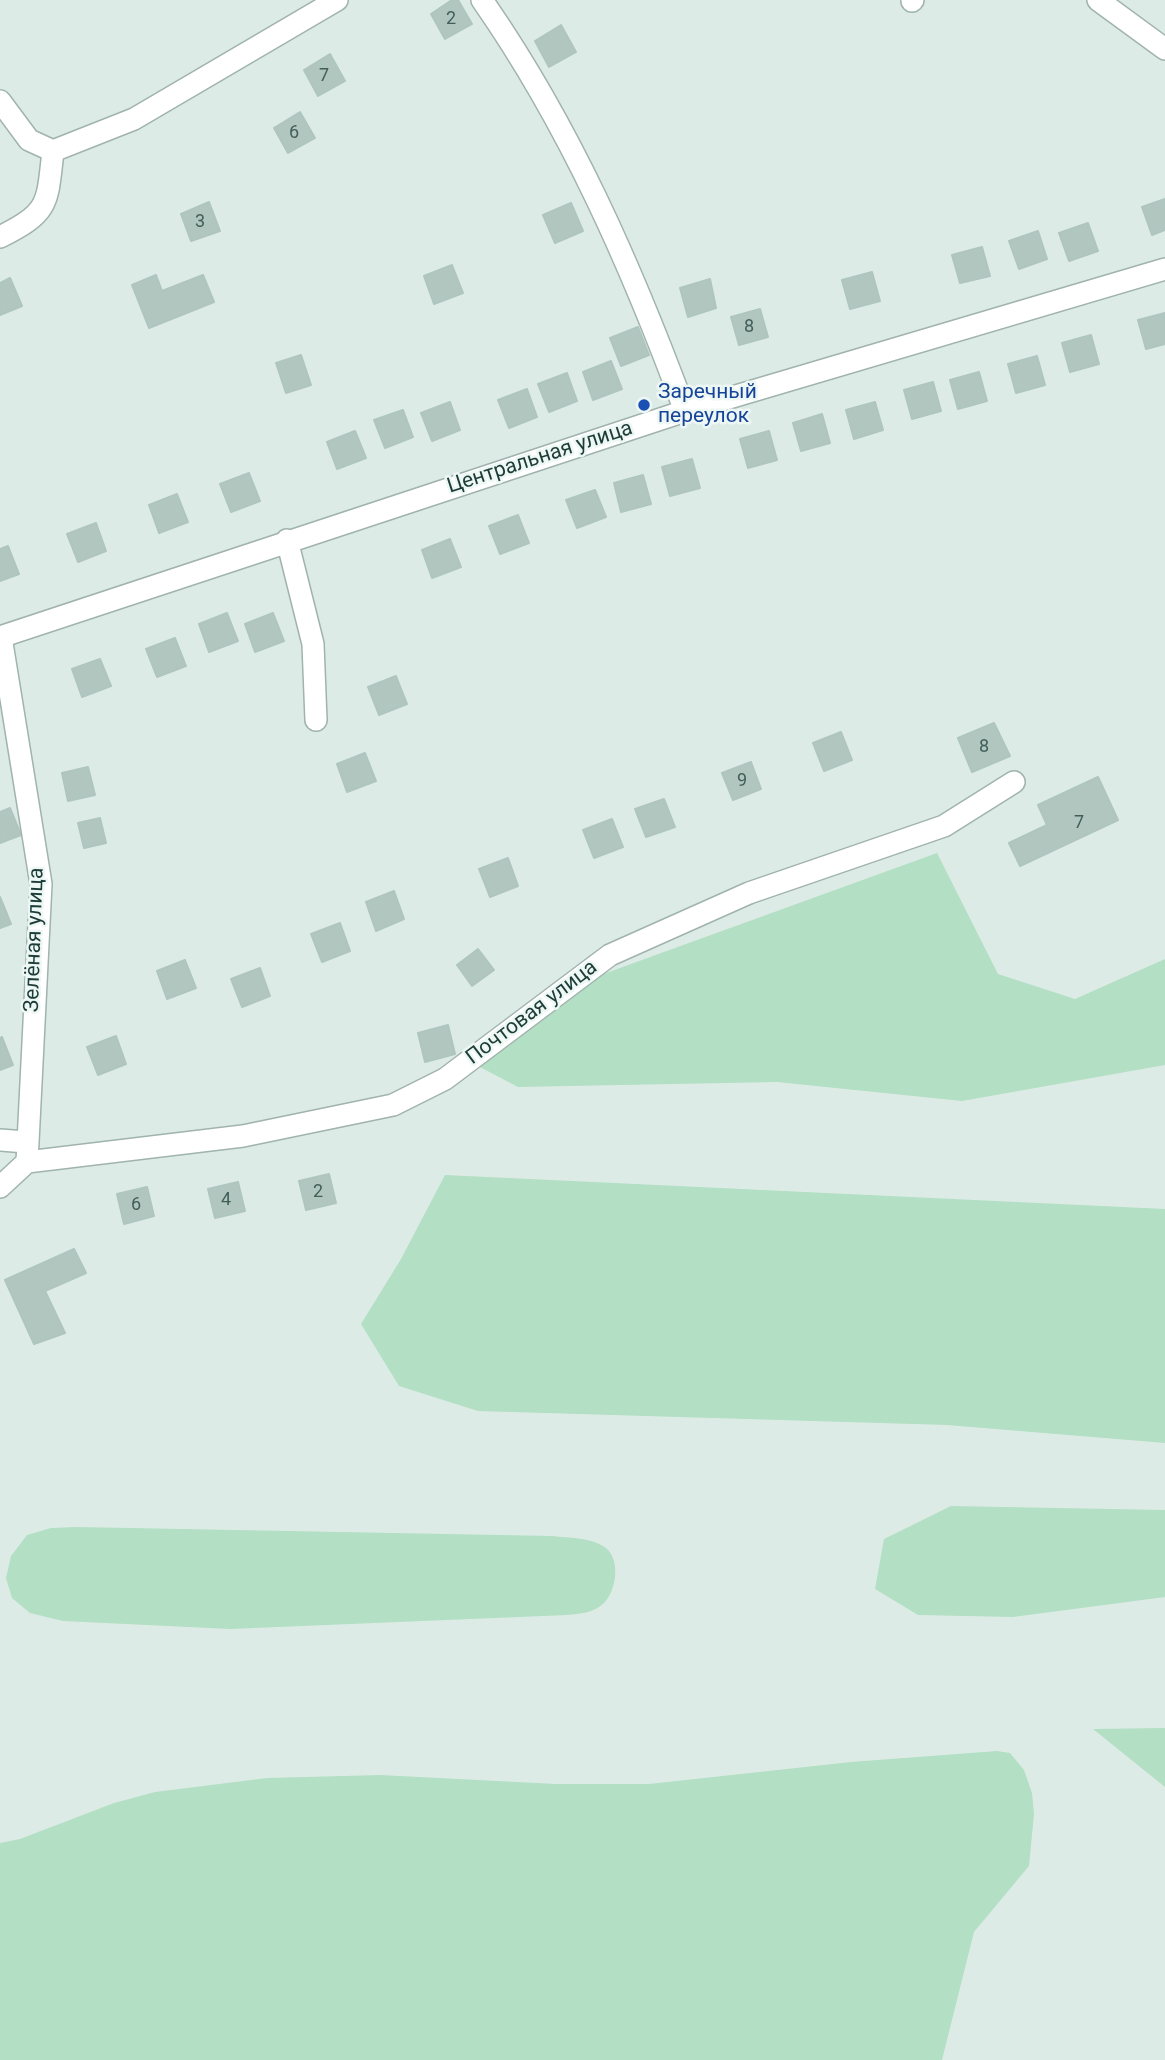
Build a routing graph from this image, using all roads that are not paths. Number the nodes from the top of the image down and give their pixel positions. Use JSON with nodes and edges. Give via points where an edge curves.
{"nodes":[{"id":1,"x":337,"y":0,"type":"edge"},
{"id":2,"x":482,"y":0,"type":"edge"},
{"id":3,"x":1098,"y":0,"type":"edge"},
{"id":4,"x":1165,"y":48,"type":"edge"},
{"id":5,"x":0,"y":101,"type":"edge"},
{"id":6,"x":53,"y":151,"type":"junction"},
{"id":7,"x":0,"y":237,"type":"edge"},
{"id":8,"x":1165,"y":269,"type":"edge"},
{"id":9,"x":685,"y":411,"type":"junction"},
{"id":10,"x":287,"y":540,"type":"junction"},
{"id":11,"x":0,"y":637,"type":"edge"},
{"id":12,"x":316,"y":720,"type":"dead end"},
{"id":13,"x":1014,"y":782,"type":"dead end"},
{"id":14,"x":0,"y":1140,"type":"edge"},
{"id":15,"x":27,"y":1152,"type":"junction"},
{"id":16,"x":0,"y":1188,"type":"edge"}],
"edges":[{"from":1,"to":6,"type":"street","via":[[134,118]]},
{"from":2,"to":9,"type":"street","via":[[516,48],[576,159],[639,288]]},
{"from":3,"to":4,"type":"street"},
{"from":5,"to":6,"type":"street","via":[[29,140]]},
{"from":6,"to":7,"type":"street","via":[[46,204],[29,222]]},
{"from":8,"to":9,"type":"street","name":"Центральная улица"},
{"from":9,"to":10,"type":"street","name":"Центральная улица"},
{"from":10,"to":11,"type":"street","name":"Центральная улица"},
{"from":10,"to":12,"type":"street","via":[[313,644]]},
{"from":11,"to":15,"type":"street","name":"Зелёная улица","via":[[41,884]]},
{"from":13,"to":15,"type":"street","name":"Почтовая улица","via":[[944,826],[749,893],[610,955],[445,1079],[393,1105],[243,1136]]},
{"from":14,"to":15,"type":"street","name":"Почтовая улица"},
{"from":15,"to":16,"type":"street"}]}
